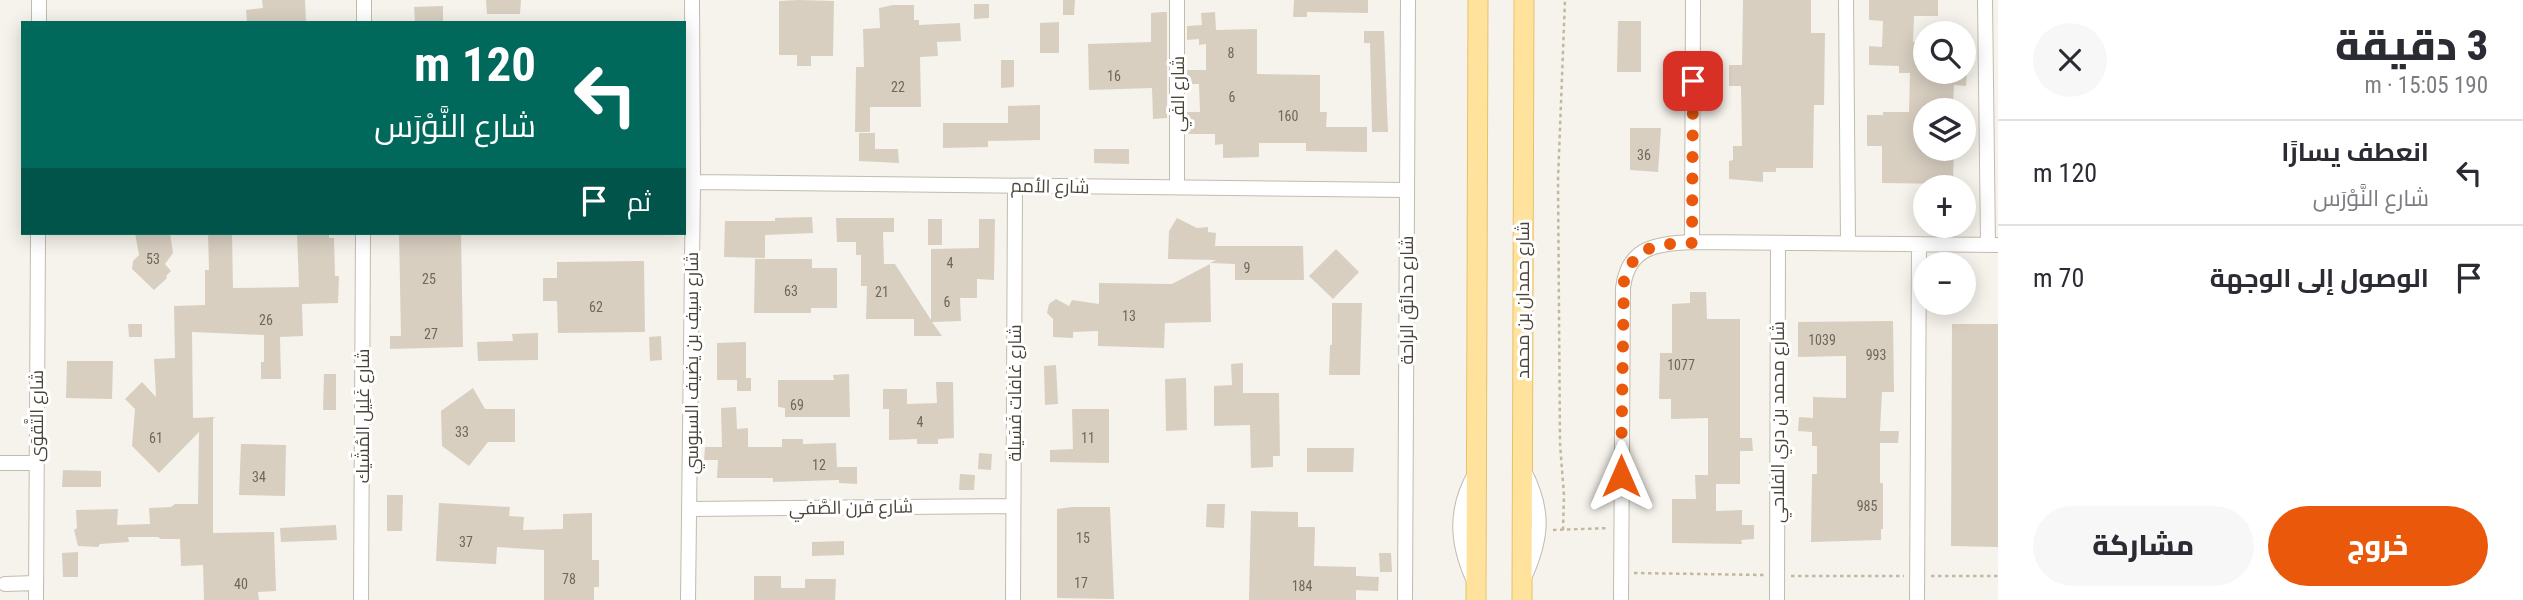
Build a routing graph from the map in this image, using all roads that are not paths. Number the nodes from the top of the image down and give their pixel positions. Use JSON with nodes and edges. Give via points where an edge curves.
{"nodes":[{"id":1,"x":40,"y":0,"type":"edge"},
{"id":2,"x":364,"y":0,"type":"edge"},
{"id":3,"x":692,"y":0,"type":"edge"},
{"id":4,"x":1177,"y":0,"type":"edge"},
{"id":5,"x":1408,"y":0,"type":"edge"},
{"id":6,"x":1478,"y":0,"type":"edge"},
{"id":7,"x":1524,"y":0,"type":"edge"},
{"id":8,"x":1693,"y":0,"type":"edge"},
{"id":9,"x":1846,"y":0,"type":"edge"},
{"id":10,"x":1985,"y":0,"type":"edge"},
{"id":11,"x":39,"y":21,"type":"edge"},
{"id":12,"x":364,"y":21,"type":"edge"},
{"id":13,"x":692,"y":182,"type":"junction"},
{"id":14,"x":1016,"y":186,"type":"junction"},
{"id":15,"x":1177,"y":187,"type":"junction"},
{"id":16,"x":1407,"y":190,"type":"junction"},
{"id":17,"x":38,"y":235,"type":"edge"},
{"id":18,"x":363,"y":235,"type":"edge"},
{"id":19,"x":1692,"y":243,"type":"junction"},
{"id":20,"x":1778,"y":243,"type":"junction"},
{"id":21,"x":1848,"y":243,"type":"junction"},
{"id":22,"x":1919,"y":244,"type":"junction"},
{"id":23,"x":1993,"y":245,"type":"edge"},
{"id":24,"x":0,"y":463,"type":"edge"},
{"id":25,"x":36,"y":463,"type":"junction"},
{"id":26,"x":1522,"y":467,"type":"junction"},
{"id":27,"x":1013,"y":506,"type":"junction"},
{"id":28,"x":690,"y":509,"type":"junction"},
{"id":29,"x":5,"y":583,"type":"dead end"},
{"id":30,"x":36,"y":583,"type":"junction"},
{"id":31,"x":1522,"y":592,"type":"edge"},
{"id":32,"x":1476,"y":593,"type":"edge"},
{"id":33,"x":36,"y":600,"type":"edge"},
{"id":34,"x":360,"y":600,"type":"edge"},
{"id":35,"x":688,"y":600,"type":"edge"},
{"id":36,"x":1013,"y":600,"type":"edge"},
{"id":37,"x":1405,"y":600,"type":"edge"},
{"id":38,"x":1621,"y":600,"type":"edge"},
{"id":39,"x":1777,"y":600,"type":"edge"},
{"id":40,"x":1917,"y":600,"type":"edge"}],
"edges":[{"from":1,"to":11,"type":"street"},
{"from":2,"to":12,"type":"street"},
{"from":3,"to":13,"type":"street","name":"شارع سيف بن يضيف السبوسي"},
{"from":4,"to":15,"type":"street","name":"شارع الفَي"},
{"from":5,"to":16,"type":"street","name":"شارع حدائق الراحة"},
{"from":6,"to":32,"type":"main road"},
{"from":7,"to":26,"type":"main road","name":"شارع حمدان بن محمد"},
{"from":8,"to":19,"type":"street"},
{"from":9,"to":21,"type":"street"},
{"from":10,"to":23,"type":"street"},
{"from":13,"to":14,"type":"street","name":"شارع الأمم"},
{"from":13,"to":28,"type":"street","name":"شارع سيف بن يضيف السبوسي"},
{"from":14,"to":15,"type":"street","name":"شارع الأمم"},
{"from":14,"to":27,"type":"street","name":"شارع غافات فَسَيلة"},
{"from":15,"to":16,"type":"street","name":"شارع الأمم"},
{"from":16,"to":37,"type":"street","name":"شارع حدائق الراحة"},
{"from":17,"to":25,"type":"street","name":"شارع التَّقوَى"},
{"from":18,"to":34,"type":"street","name":"شارع غَلِيل المُشَيك"},
{"from":19,"to":20,"type":"street"},
{"from":19,"to":38,"type":"street","via":[[1651,247],[1633,261],[1624,278]]},
{"from":20,"to":21,"type":"street"},
{"from":20,"to":39,"type":"street","name":"شارع محمد بن دري الفلاحي"},
{"from":21,"to":22,"type":"street"},
{"from":22,"to":23,"type":"street"},
{"from":22,"to":40,"type":"street"},
{"from":24,"to":25,"type":"street"},
{"from":25,"to":30,"type":"street","name":"شارع التَّقوَى"},
{"from":26,"to":31,"type":"main road","name":"شارع حمدان بن محمد"},
{"from":26,"to":31,"type":"street","via":[[1536,500],[1539,531]]},
{"from":27,"to":28,"type":"street","name":"شارع قرن الصَّفي"},
{"from":27,"to":36,"type":"street","name":"شارع غافات فَسَيلة"},
{"from":28,"to":35,"type":"street","name":"شارع سيف بن يضيف السبوسي"},
{"from":29,"to":30,"type":"street"},
{"from":30,"to":33,"type":"street","name":"شارع التَّقوَى"}]}
